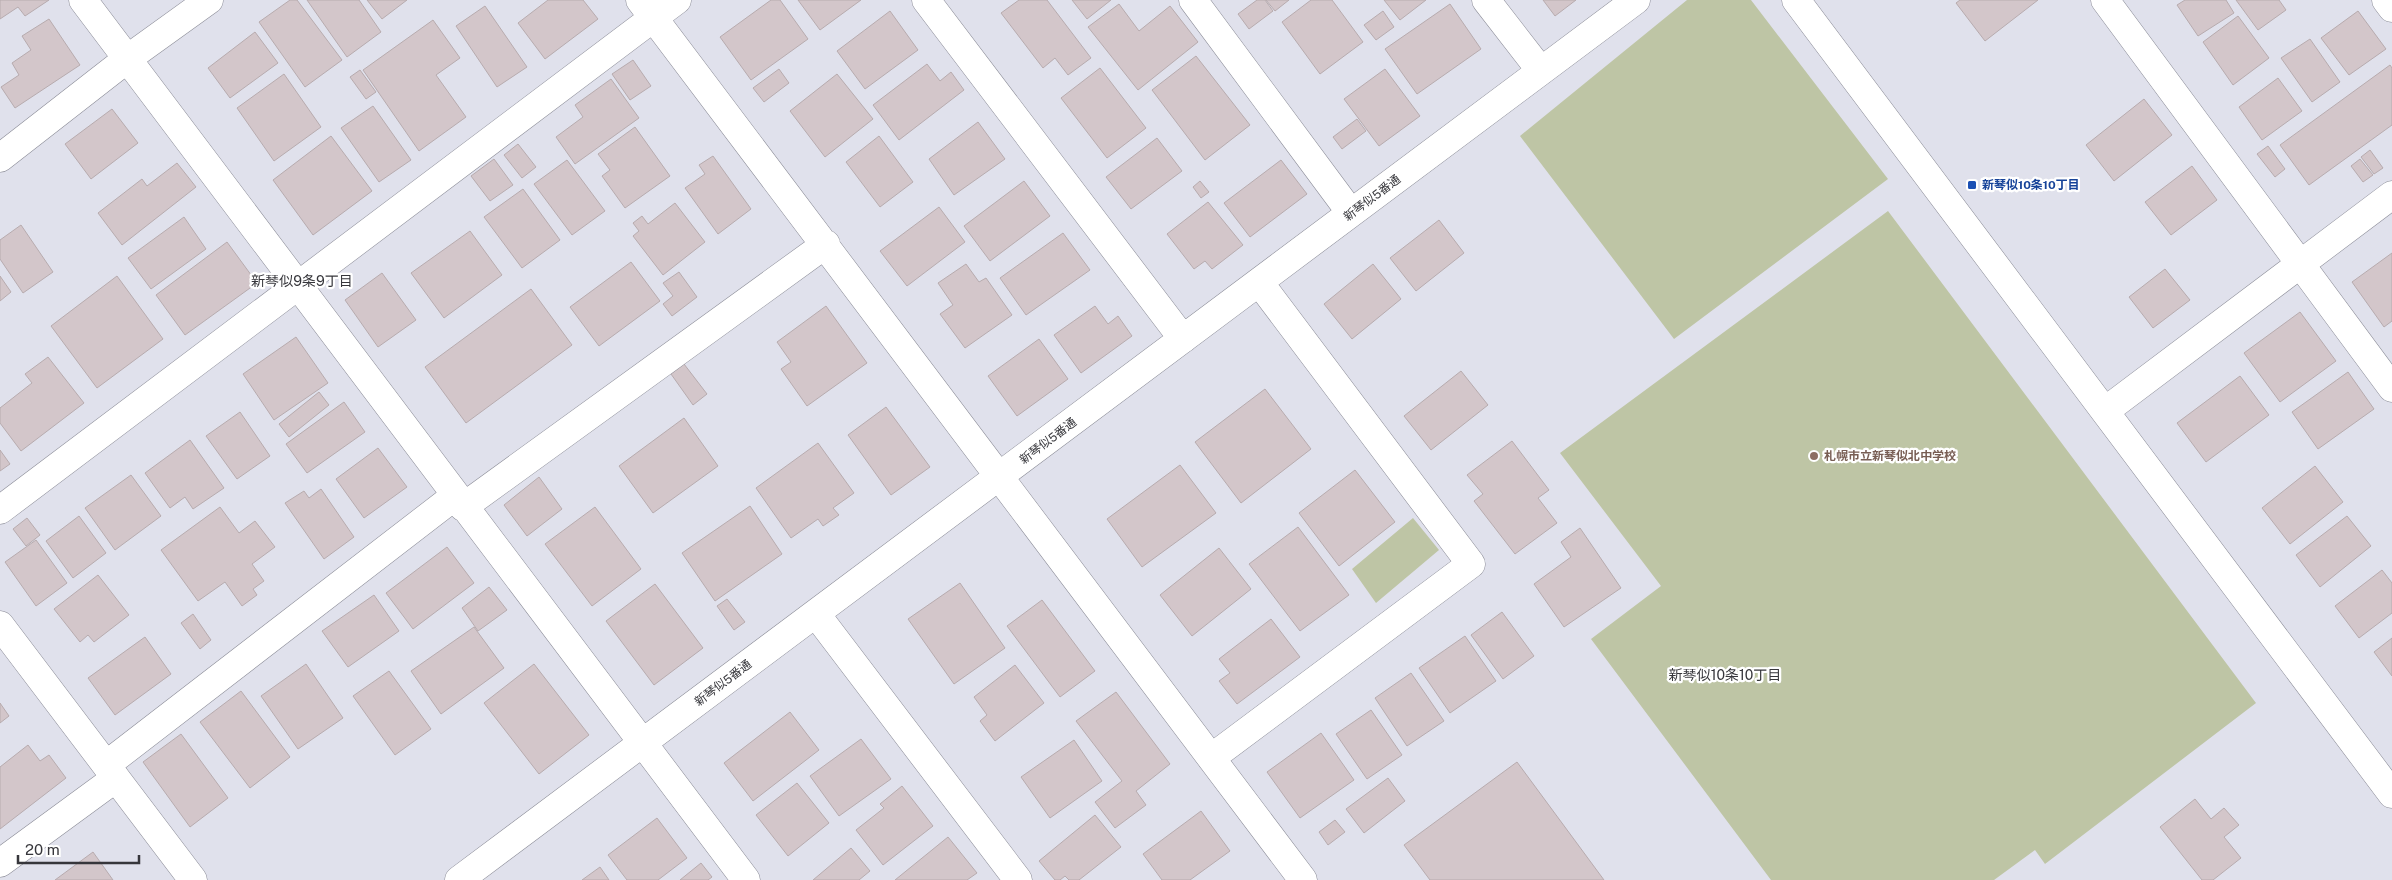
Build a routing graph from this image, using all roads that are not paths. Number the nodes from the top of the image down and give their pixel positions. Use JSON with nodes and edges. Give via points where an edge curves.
{"nodes":[{"id":1,"x":83,"y":0,"type":"edge"},
{"id":2,"x":209,"y":0,"type":"edge"},
{"id":3,"x":677,"y":0,"type":"edge"},
{"id":4,"x":926,"y":0,"type":"edge"},
{"id":5,"x":1193,"y":0,"type":"edge"},
{"id":6,"x":1486,"y":0,"type":"edge"},
{"id":7,"x":1636,"y":0,"type":"edge"},
{"id":8,"x":1796,"y":0,"type":"edge"},
{"id":9,"x":2105,"y":0,"type":"edge"},
{"id":10,"x":2386,"y":0,"type":"edge"},
{"id":11,"x":2392,"y":8,"type":"edge"},
{"id":12,"x":647,"y":9,"type":"edge"},
{"id":13,"x":127,"y":59,"type":"junction"},
{"id":14,"x":1541,"y":71,"type":"junction"},
{"id":15,"x":0,"y":158,"type":"edge"},
{"id":16,"x":2392,"y":195,"type":"edge"},
{"id":17,"x":1351,"y":213,"type":"junction"},
{"id":18,"x":826,"y":244,"type":"junction"},
{"id":19,"x":2301,"y":262,"type":"junction"},
{"id":20,"x":1259,"y":282,"type":"junction"},
{"id":21,"x":298,"y":285,"type":"junction"},
{"id":22,"x":1183,"y":339,"type":"junction"},
{"id":23,"x":2392,"y":388,"type":"edge"},
{"id":24,"x":2105,"y":411,"type":"junction"},
{"id":25,"x":999,"y":477,"type":"junction"},
{"id":26,"x":459,"y":501,"type":"junction"},
{"id":27,"x":0,"y":510,"type":"edge"},
{"id":28,"x":816,"y":614,"type":"junction"},
{"id":29,"x":0,"y":625,"type":"edge"},
{"id":30,"x":644,"y":743,"type":"junction"},
{"id":31,"x":1211,"y":758,"type":"junction"},
{"id":32,"x":111,"y":771,"type":"junction"},
{"id":33,"x":2392,"y":794,"type":"edge"},
{"id":34,"x":0,"y":863,"type":"edge"},
{"id":35,"x":467,"y":878,"type":"edge"},
{"id":36,"x":193,"y":880,"type":"edge"},
{"id":37,"x":746,"y":880,"type":"edge"},
{"id":38,"x":1018,"y":880,"type":"edge"},
{"id":39,"x":1303,"y":880,"type":"edge"}],
"edges":[{"from":1,"to":13,"type":"street"},
{"from":2,"to":13,"type":"street"},
{"from":3,"to":12,"type":"street"},
{"from":4,"to":22,"type":"street"},
{"from":5,"to":17,"type":"street"},
{"from":6,"to":14,"type":"street"},
{"from":7,"to":14,"type":"street","name":"新琴似5番通"},
{"from":8,"to":24,"type":"street"},
{"from":9,"to":19,"type":"street"},
{"from":10,"to":11,"type":"street"},
{"from":12,"to":18,"type":"street"},
{"from":12,"to":21,"type":"street"},
{"from":13,"to":15,"type":"street"},
{"from":13,"to":21,"type":"street"},
{"from":14,"to":17,"type":"street","name":"新琴似5番通"},
{"from":16,"to":19,"type":"street"},
{"from":17,"to":20,"type":"street","name":"新琴似5番通"},
{"from":18,"to":25,"type":"street"},
{"from":18,"to":26,"type":"street"},
{"from":19,"to":23,"type":"street"},
{"from":19,"to":24,"type":"street"},
{"from":20,"to":22,"type":"street","name":"新琴似5番通"},
{"from":20,"to":31,"type":"street","via":[[1471,564]]},
{"from":21,"to":26,"type":"street"},
{"from":21,"to":27,"type":"street"},
{"from":22,"to":25,"type":"street","name":"新琴似5番通"},
{"from":24,"to":33,"type":"street"},
{"from":25,"to":28,"type":"street","name":"新琴似5番通"},
{"from":25,"to":31,"type":"street"},
{"from":26,"to":30,"type":"street"},
{"from":26,"to":32,"type":"street"},
{"from":28,"to":30,"type":"street","name":"新琴似5番通"},
{"from":28,"to":38,"type":"street"},
{"from":29,"to":32,"type":"street"},
{"from":30,"to":35,"type":"street","name":"新琴似5番通"},
{"from":30,"to":37,"type":"street"},
{"from":31,"to":39,"type":"street"},
{"from":32,"to":34,"type":"street"},
{"from":32,"to":36,"type":"street"}]}
